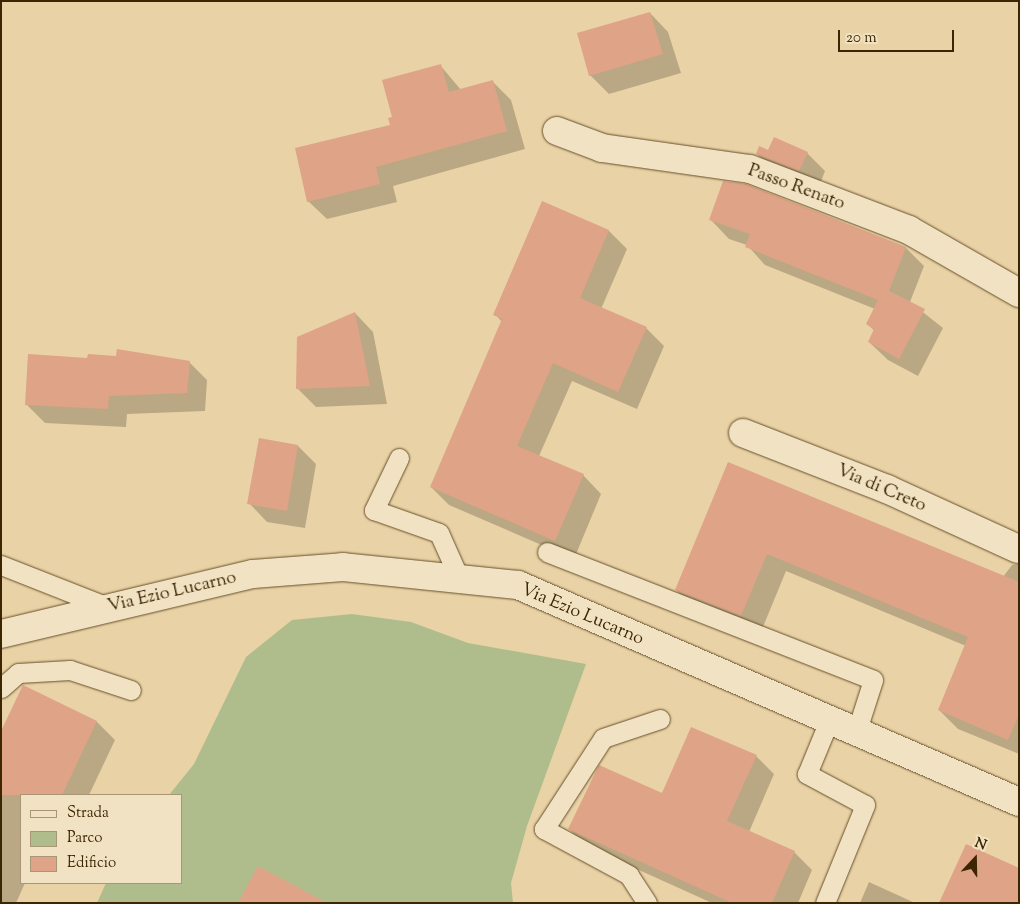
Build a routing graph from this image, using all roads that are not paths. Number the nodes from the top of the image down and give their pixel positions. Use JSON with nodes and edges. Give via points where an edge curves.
{"nodes":[{"id":1,"x":557,"y":131,"type":"dead end"},
{"id":2,"x":1019,"y":294,"type":"edge"},
{"id":3,"x":742,"y":433,"type":"dead end"},
{"id":4,"x":398,"y":458,"type":"dead end"},
{"id":5,"x":1018,"y":549,"type":"edge"},
{"id":6,"x":547,"y":552,"type":"dead end"},
{"id":7,"x":1,"y":564,"type":"edge"},
{"id":8,"x":460,"y":580,"type":"junction"},
{"id":9,"x":110,"y":608,"type":"junction"},
{"id":10,"x":1,"y":634,"type":"edge"},
{"id":11,"x":1,"y":688,"type":"edge"},
{"id":12,"x":131,"y":690,"type":"dead end"},
{"id":13,"x":660,"y":719,"type":"dead end"},
{"id":14,"x":828,"y":723,"type":"junction"},
{"id":15,"x":856,"y":733,"type":"junction"},
{"id":16,"x":1019,"y":802,"type":"edge"},
{"id":17,"x":647,"y":903,"type":"edge"},
{"id":18,"x":825,"y":903,"type":"edge"}],
"edges":[{"from":1,"to":2,"type":"street","name":"Passo Renato","via":[[602,148],[750,169],[909,230]]},
{"from":3,"to":5,"type":"street","name":"Via di Creto","via":[[886,489]]},
{"from":4,"to":8,"type":"lane","via":[[374,510],[439,533]]},
{"from":6,"to":15,"type":"lane","via":[[874,680]]},
{"from":7,"to":9,"type":"lane"},
{"from":8,"to":9,"type":"street","name":"Via Ezio Lucarno","via":[[343,567],[253,574]]},
{"from":8,"to":14,"type":"street","name":"Via Ezio Lucarno","via":[[518,586]]},
{"from":9,"to":10,"type":"street","name":"Via Ezio Lucarno"},
{"from":11,"to":12,"type":"lane","via":[[18,673],[70,670]]},
{"from":13,"to":17,"type":"lane","via":[[603,738],[544,829],[629,876]]},
{"from":14,"to":15,"type":"street","name":"Via Ezio Lucarno"},
{"from":14,"to":18,"type":"lane","via":[[807,774],[865,806]]},
{"from":15,"to":16,"type":"street","name":"Via Ezio Lucarno"}]}
